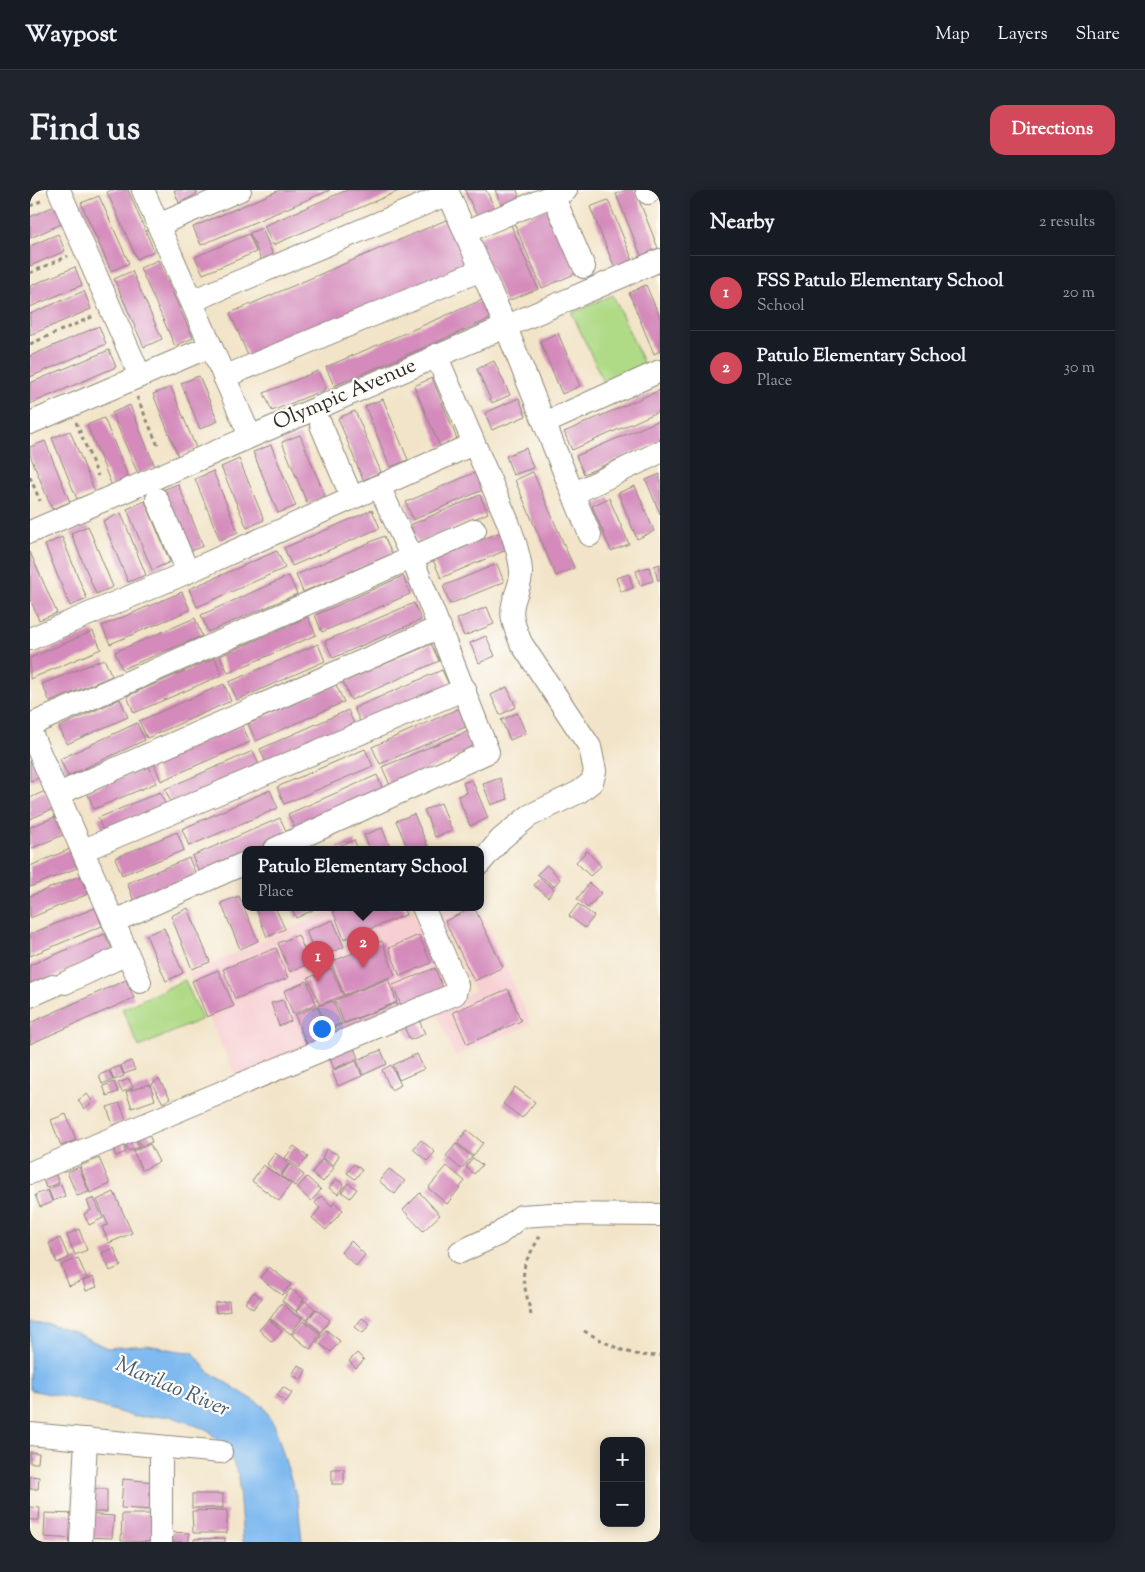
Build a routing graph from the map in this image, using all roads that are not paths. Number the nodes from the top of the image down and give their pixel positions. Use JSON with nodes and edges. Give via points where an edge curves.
{"nodes":[{"id":1,"x":60,"y":190,"type":"edge"},
{"id":2,"x":143,"y":190,"type":"edge"},
{"id":3,"x":240,"y":190,"type":"edge"},
{"id":4,"x":448,"y":192,"type":"edge"},
{"id":5,"x":546,"y":195,"type":"edge"},
{"id":6,"x":158,"y":225,"type":"junction"},
{"id":7,"x":465,"y":232,"type":"junction"},
{"id":8,"x":660,"y":260,"type":"edge"},
{"id":9,"x":584,"y":267,"type":"dead end"},
{"id":10,"x":481,"y":270,"type":"junction"},
{"id":11,"x":192,"y":301,"type":"junction"},
{"id":12,"x":505,"y":325,"type":"junction"},
{"id":13,"x":211,"y":346,"type":"junction"},
{"id":14,"x":436,"y":355,"type":"junction"},
{"id":15,"x":660,"y":371,"type":"edge"},
{"id":16,"x":224,"y":377,"type":"junction"},
{"id":17,"x":135,"y":378,"type":"junction"},
{"id":18,"x":30,"y":423,"type":"edge"},
{"id":19,"x":545,"y":423,"type":"junction"},
{"id":20,"x":321,"y":425,"type":"dead end"},
{"id":21,"x":250,"y":436,"type":"junction"},
{"id":22,"x":473,"y":444,"type":"junction"},
{"id":23,"x":660,"y":452,"type":"edge"},
{"id":24,"x":379,"y":486,"type":"junction"},
{"id":25,"x":573,"y":494,"type":"junction"},
{"id":26,"x":352,"y":498,"type":"junction"},
{"id":27,"x":157,"y":499,"type":"dead end"},
{"id":28,"x":475,"y":530,"type":"dead end"},
{"id":29,"x":30,"y":532,"type":"edge"},
{"id":30,"x":590,"y":535,"type":"dead end"},
{"id":31,"x":412,"y":558,"type":"junction"},
{"id":32,"x":188,"y":572,"type":"junction"},
{"id":33,"x":440,"y":626,"type":"junction"},
{"id":34,"x":30,"y":640,"type":"edge"},
{"id":35,"x":465,"y":689,"type":"junction"},
{"id":36,"x":30,"y":725,"type":"edge"},
{"id":37,"x":30,"y":731,"type":"edge"},
{"id":38,"x":58,"y":794,"type":"junction"},
{"id":39,"x":282,"y":846,"type":"edge"},
{"id":40,"x":84,"y":850,"type":"junction"},
{"id":41,"x":484,"y":858,"type":"edge"},
{"id":42,"x":242,"y":865,"type":"edge"},
{"id":43,"x":425,"y":911,"type":"edge"},
{"id":44,"x":113,"y":922,"type":"junction"},
{"id":45,"x":127,"y":954,"type":"junction"},
{"id":46,"x":140,"y":982,"type":"dead end"},
{"id":47,"x":30,"y":996,"type":"edge"},
{"id":48,"x":30,"y":1173,"type":"edge"},
{"id":49,"x":660,"y":1215,"type":"edge"},
{"id":50,"x":460,"y":1252,"type":"dead end"},
{"id":51,"x":30,"y":1434,"type":"edge"},
{"id":52,"x":86,"y":1439,"type":"junction"},
{"id":53,"x":161,"y":1448,"type":"junction"},
{"id":54,"x":221,"y":1452,"type":"dead end"},
{"id":55,"x":81,"y":1542,"type":"edge"},
{"id":56,"x":161,"y":1542,"type":"edge"}],
"edges":[{"from":1,"to":17,"type":"street","via":[[111,309]]},
{"from":2,"to":6,"type":"street"},
{"from":3,"to":6,"type":"street"},
{"from":4,"to":7,"type":"street"},
{"from":4,"to":11,"type":"street"},
{"from":5,"to":7,"type":"street"},
{"from":5,"to":9,"type":"street"},
{"from":6,"to":11,"type":"street"},
{"from":7,"to":10,"type":"street"},
{"from":8,"to":12,"type":"street","name":"Olympic Avenue"},
{"from":10,"to":12,"type":"street"},
{"from":10,"to":16,"type":"street"},
{"from":11,"to":13,"type":"street"},
{"from":12,"to":14,"type":"street","name":"Olympic Avenue"},
{"from":12,"to":19,"type":"street"},
{"from":13,"to":16,"type":"street"},
{"from":13,"to":17,"type":"street"},
{"from":14,"to":21,"type":"street","name":"Olympic Avenue"},
{"from":14,"to":22,"type":"street"},
{"from":15,"to":19,"type":"street"},
{"from":16,"to":21,"type":"street"},
{"from":17,"to":18,"type":"street"},
{"from":19,"to":25,"type":"street"},
{"from":20,"to":26,"type":"street"},
{"from":21,"to":29,"type":"street","name":"Olympic Avenue"},
{"from":22,"to":24,"type":"street"},
{"from":22,"to":41,"type":"street","via":[[517,548],[521,570],[520,586],[513,604],[514,624],[521,642],[590,748],[595,771],[592,782],[579,792],[530,816],[501,839]]},
{"from":23,"to":25,"type":"street"},
{"from":24,"to":26,"type":"street"},
{"from":24,"to":31,"type":"street"},
{"from":25,"to":30,"type":"street"},
{"from":26,"to":32,"type":"street"},
{"from":27,"to":32,"type":"street"},
{"from":28,"to":31,"type":"street"},
{"from":31,"to":33,"type":"street"},
{"from":31,"to":36,"type":"street"},
{"from":32,"to":34,"type":"street"},
{"from":33,"to":35,"type":"street"},
{"from":33,"to":38,"type":"street"},
{"from":35,"to":39,"type":"street","via":[[488,752]]},
{"from":35,"to":40,"type":"street"},
{"from":37,"to":38,"type":"street"},
{"from":38,"to":40,"type":"street"},
{"from":40,"to":44,"type":"street"},
{"from":42,"to":44,"type":"street"},
{"from":43,"to":48,"type":"street","via":[[457,985],[455,994]]},
{"from":44,"to":45,"type":"street"},
{"from":45,"to":46,"type":"street"},
{"from":45,"to":47,"type":"street"},
{"from":49,"to":50,"type":"street","via":[[522,1216],[499,1234]]},
{"from":51,"to":52,"type":"street"},
{"from":52,"to":53,"type":"street"},
{"from":52,"to":55,"type":"street"},
{"from":53,"to":54,"type":"street"},
{"from":53,"to":56,"type":"street"}]}
